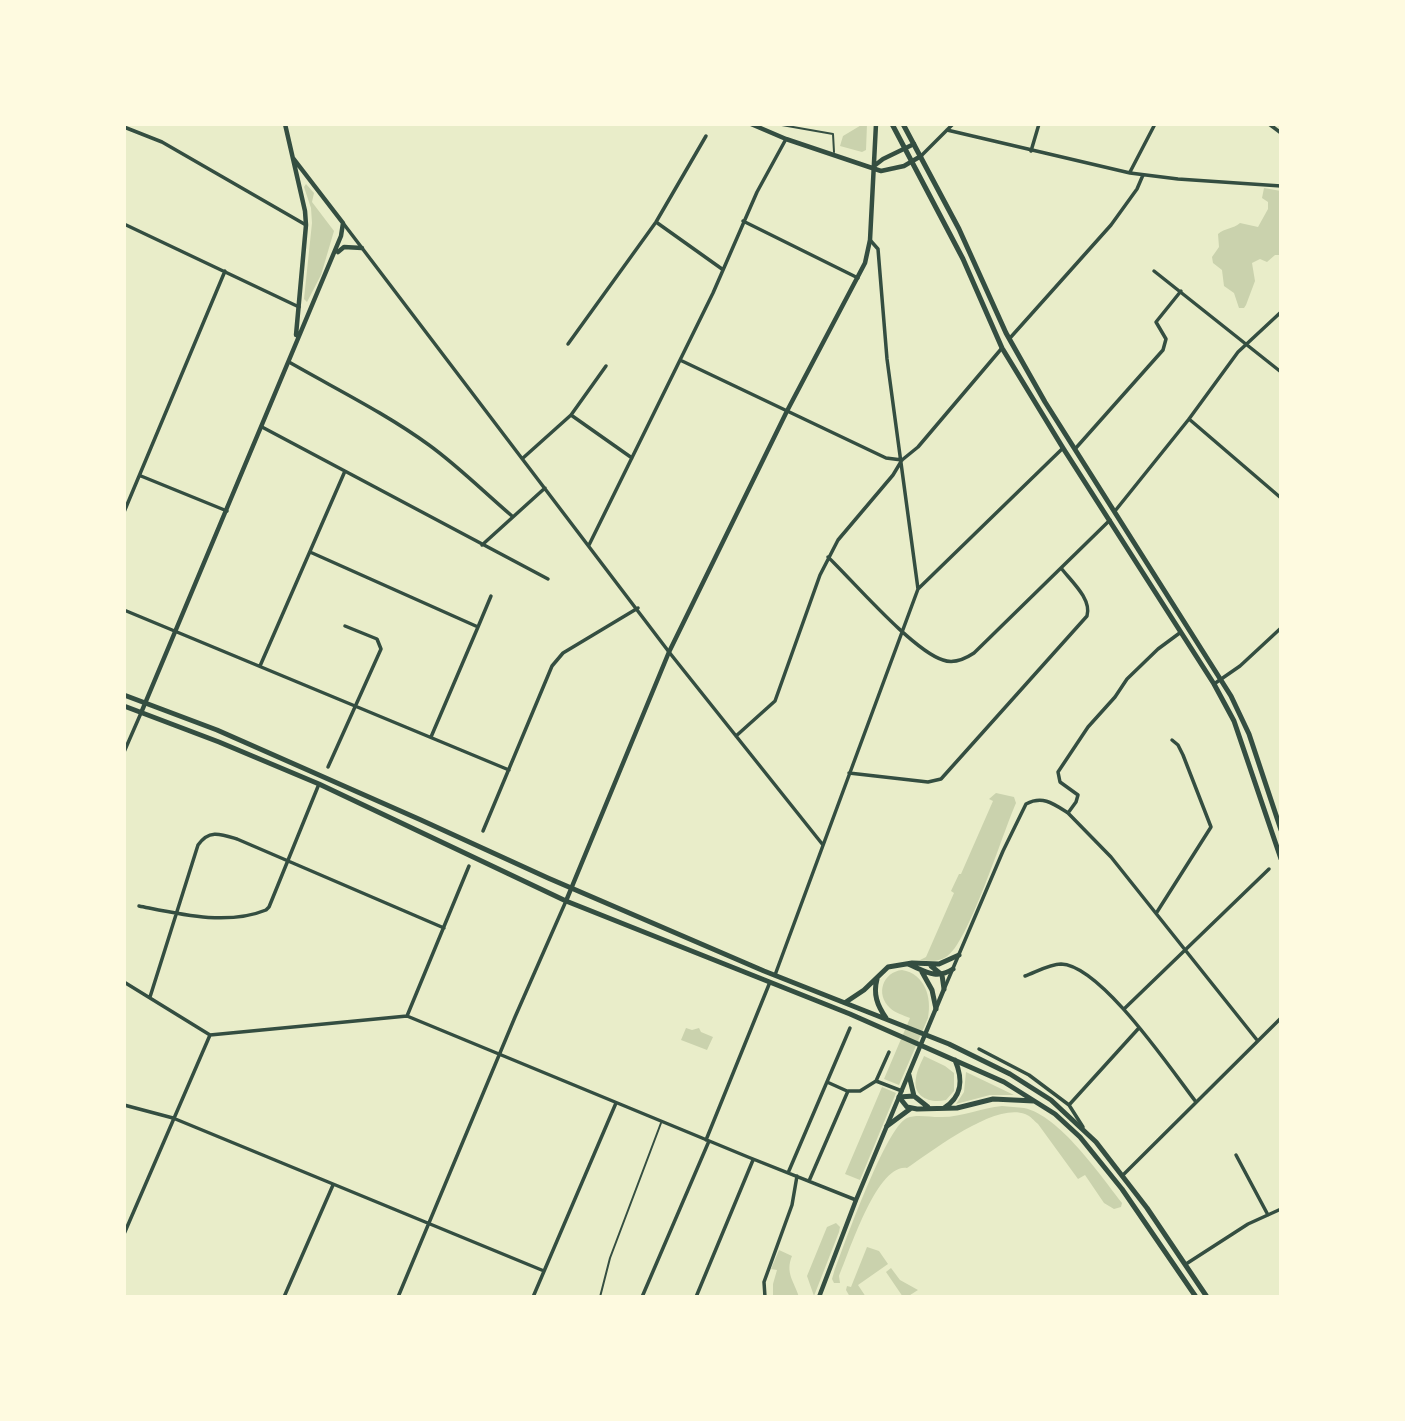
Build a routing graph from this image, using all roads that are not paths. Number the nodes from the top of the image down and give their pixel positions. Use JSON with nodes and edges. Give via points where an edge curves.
{"nodes":[{"id":1,"x":285,"y":124,"type":"edge"},
{"id":2,"x":751,"y":124,"type":"edge"},
{"id":3,"x":776,"y":124,"type":"edge"},
{"id":4,"x":876,"y":124,"type":"edge"},
{"id":5,"x":892,"y":124,"type":"edge"},
{"id":6,"x":903,"y":124,"type":"edge"},
{"id":7,"x":953,"y":124,"type":"edge"},
{"id":8,"x":1040,"y":124,"type":"edge"},
{"id":9,"x":1155,"y":124,"type":"edge"},
{"id":10,"x":1269,"y":124,"type":"edge"},
{"id":11,"x":124,"y":127,"type":"edge"},
{"id":12,"x":947,"y":130,"type":"junction"},
{"id":13,"x":1281,"y":133,"type":"edge"},
{"id":14,"x":706,"y":136,"type":"dead end"},
{"id":15,"x":786,"y":139,"type":"junction"},
{"id":16,"x":914,"y":144,"type":"junction"},
{"id":17,"x":905,"y":150,"type":"junction"},
{"id":18,"x":1031,"y":151,"type":"junction"},
{"id":19,"x":834,"y":155,"type":"junction"},
{"id":20,"x":921,"y":156,"type":"junction"},
{"id":21,"x":293,"y":158,"type":"junction"},
{"id":22,"x":911,"y":163,"type":"junction"},
{"id":23,"x":874,"y":166,"type":"junction"},
{"id":24,"x":1130,"y":173,"type":"junction"},
{"id":25,"x":1143,"y":175,"type":"junction"},
{"id":26,"x":311,"y":180,"type":"junction"},
{"id":27,"x":1281,"y":186,"type":"edge"},
{"id":28,"x":300,"y":191,"type":"junction"},
{"id":29,"x":743,"y":220,"type":"junction"},
{"id":30,"x":656,"y":222,"type":"junction"},
{"id":31,"x":343,"y":223,"type":"junction"},
{"id":32,"x":124,"y":224,"type":"edge"},
{"id":33,"x":306,"y":225,"type":"junction"},
{"id":34,"x":870,"y":240,"type":"junction"},
{"id":35,"x":362,"y":248,"type":"junction"},
{"id":36,"x":335,"y":255,"type":"junction"},
{"id":37,"x":722,"y":269,"type":"junction"},
{"id":38,"x":225,"y":271,"type":"junction"},
{"id":39,"x":1154,"y":271,"type":"dead end"},
{"id":40,"x":859,"y":278,"type":"junction"},
{"id":41,"x":1181,"y":291,"type":"junction"},
{"id":42,"x":299,"y":307,"type":"junction"},
{"id":43,"x":308,"y":312,"type":"junction"},
{"id":44,"x":1281,"y":312,"type":"edge"},
{"id":45,"x":1009,"y":338,"type":"junction"},
{"id":46,"x":296,"y":340,"type":"junction"},
{"id":47,"x":568,"y":344,"type":"dead end"},
{"id":48,"x":1247,"y":344,"type":"junction"},
{"id":49,"x":1002,"y":348,"type":"junction"},
{"id":50,"x":680,"y":360,"type":"junction"},
{"id":51,"x":289,"y":362,"type":"junction"},
{"id":52,"x":606,"y":366,"type":"dead end"},
{"id":53,"x":1281,"y":372,"type":"edge"},
{"id":54,"x":787,"y":411,"type":"junction"},
{"id":55,"x":571,"y":415,"type":"junction"},
{"id":56,"x":1189,"y":419,"type":"junction"},
{"id":57,"x":261,"y":427,"type":"junction"},
{"id":58,"x":1063,"y":448,"type":"junction"},
{"id":59,"x":1075,"y":449,"type":"junction"},
{"id":60,"x":523,"y":458,"type":"junction"},
{"id":61,"x":632,"y":458,"type":"junction"},
{"id":62,"x":902,"y":460,"type":"junction"},
{"id":63,"x":345,"y":471,"type":"junction"},
{"id":64,"x":140,"y":476,"type":"junction"},
{"id":65,"x":546,"y":488,"type":"junction"},
{"id":66,"x":1281,"y":498,"type":"edge"},
{"id":67,"x":227,"y":511,"type":"junction"},
{"id":68,"x":1115,"y":511,"type":"junction"},
{"id":69,"x":124,"y":512,"type":"edge"},
{"id":70,"x":512,"y":516,"type":"junction"},
{"id":71,"x":1110,"y":520,"type":"junction"},
{"id":72,"x":482,"y":545,"type":"junction"},
{"id":73,"x":589,"y":545,"type":"junction"},
{"id":74,"x":310,"y":552,"type":"junction"},
{"id":75,"x":828,"y":556,"type":"junction"},
{"id":76,"x":1061,"y":568,"type":"junction"},
{"id":77,"x":548,"y":579,"type":"dead end"},
{"id":78,"x":918,"y":589,"type":"junction"},
{"id":79,"x":491,"y":596,"type":"dead end"},
{"id":80,"x":638,"y":608,"type":"junction"},
{"id":81,"x":124,"y":610,"type":"edge"},
{"id":82,"x":345,"y":626,"type":"dead end"},
{"id":83,"x":478,"y":627,"type":"junction"},
{"id":84,"x":1281,"y":628,"type":"edge"},
{"id":85,"x":176,"y":630,"type":"junction"},
{"id":86,"x":904,"y":632,"type":"junction"},
{"id":87,"x":1181,"y":632,"type":"junction"},
{"id":88,"x":669,"y":652,"type":"junction"},
{"id":89,"x":260,"y":666,"type":"junction"},
{"id":90,"x":1220,"y":679,"type":"junction"},
{"id":91,"x":1213,"y":684,"type":"junction"},
{"id":92,"x":124,"y":695,"type":"edge"},
{"id":93,"x":146,"y":702,"type":"junction"},
{"id":94,"x":124,"y":706,"type":"edge"},
{"id":95,"x":354,"y":707,"type":"junction"},
{"id":96,"x":141,"y":713,"type":"junction"},
{"id":97,"x":736,"y":736,"type":"junction"},
{"id":98,"x":431,"y":737,"type":"junction"},
{"id":99,"x":1172,"y":740,"type":"dead end"},
{"id":100,"x":124,"y":752,"type":"edge"},
{"id":101,"x":328,"y":767,"type":"dead end"},
{"id":102,"x":509,"y":770,"type":"junction"},
{"id":103,"x":849,"y":773,"type":"junction"},
{"id":104,"x":319,"y":784,"type":"junction"},
{"id":105,"x":1068,"y":813,"type":"junction"},
{"id":106,"x":1281,"y":830,"type":"edge"},
{"id":107,"x":483,"y":831,"type":"dead end"},
{"id":108,"x":823,"y":845,"type":"junction"},
{"id":109,"x":1281,"y":859,"type":"edge"},
{"id":110,"x":288,"y":862,"type":"junction"},
{"id":111,"x":469,"y":866,"type":"dead end"},
{"id":112,"x":1269,"y":869,"type":"dead end"},
{"id":113,"x":571,"y":887,"type":"junction"},
{"id":114,"x":566,"y":901,"type":"junction"},
{"id":115,"x":139,"y":906,"type":"dead end"},
{"id":116,"x":1156,"y":912,"type":"junction"},
{"id":117,"x":177,"y":913,"type":"junction"},
{"id":118,"x":444,"y":928,"type":"junction"},
{"id":119,"x":1186,"y":950,"type":"junction"},
{"id":120,"x":959,"y":955,"type":"junction"},
{"id":121,"x":905,"y":963,"type":"junction"},
{"id":122,"x":925,"y":964,"type":"junction"},
{"id":123,"x":953,"y":969,"type":"junction"},
{"id":124,"x":880,"y":972,"type":"junction"},
{"id":125,"x":922,"y":972,"type":"junction"},
{"id":126,"x":775,"y":975,"type":"junction"},
{"id":127,"x":942,"y":975,"type":"junction"},
{"id":128,"x":1025,"y":976,"type":"dead end"},
{"id":129,"x":124,"y":982,"type":"edge"},
{"id":130,"x":770,"y":982,"type":"junction"},
{"id":131,"x":944,"y":989,"type":"junction"},
{"id":132,"x":150,"y":997,"type":"junction"},
{"id":133,"x":846,"y":1002,"type":"junction"},
{"id":134,"x":936,"y":1009,"type":"junction"},
{"id":135,"x":1124,"y":1009,"type":"junction"},
{"id":136,"x":407,"y":1016,"type":"junction"},
{"id":137,"x":887,"y":1018,"type":"junction"},
{"id":138,"x":1281,"y":1018,"type":"edge"},
{"id":139,"x":850,"y":1028,"type":"dead end"},
{"id":140,"x":1139,"y":1029,"type":"junction"},
{"id":141,"x":210,"y":1035,"type":"junction"},
{"id":142,"x":1257,"y":1040,"type":"junction"},
{"id":143,"x":979,"y":1049,"type":"dead end"},
{"id":144,"x":889,"y":1052,"type":"dead end"},
{"id":145,"x":499,"y":1054,"type":"junction"},
{"id":146,"x":955,"y":1060,"type":"junction"},
{"id":147,"x":909,"y":1075,"type":"junction"},
{"id":148,"x":876,"y":1081,"type":"junction"},
{"id":149,"x":827,"y":1082,"type":"junction"},
{"id":150,"x":848,"y":1091,"type":"junction"},
{"id":151,"x":902,"y":1091,"type":"junction"},
{"id":152,"x":914,"y":1096,"type":"junction"},
{"id":153,"x":899,"y":1097,"type":"junction"},
{"id":154,"x":1038,"y":1102,"type":"junction"},
{"id":155,"x":1196,"y":1102,"type":"junction"},
{"id":156,"x":616,"y":1103,"type":"junction"},
{"id":157,"x":124,"y":1105,"type":"edge"},
{"id":158,"x":1069,"y":1105,"type":"junction"},
{"id":159,"x":928,"y":1107,"type":"junction"},
{"id":160,"x":944,"y":1108,"type":"junction"},
{"id":161,"x":911,"y":1109,"type":"junction"},
{"id":162,"x":173,"y":1118,"type":"junction"},
{"id":163,"x":662,"y":1122,"type":"junction"},
{"id":164,"x":887,"y":1126,"type":"junction"},
{"id":165,"x":1084,"y":1129,"type":"junction"},
{"id":166,"x":707,"y":1140,"type":"junction"},
{"id":167,"x":1236,"y":1155,"type":"dead end"},
{"id":168,"x":753,"y":1159,"type":"junction"},
{"id":169,"x":788,"y":1173,"type":"junction"},
{"id":170,"x":1124,"y":1175,"type":"junction"},
{"id":171,"x":797,"y":1177,"type":"junction"},
{"id":172,"x":809,"y":1181,"type":"junction"},
{"id":173,"x":332,"y":1185,"type":"junction"},
{"id":174,"x":856,"y":1200,"type":"junction"},
{"id":175,"x":1281,"y":1209,"type":"edge"},
{"id":176,"x":1268,"y":1214,"type":"junction"},
{"id":177,"x":429,"y":1224,"type":"junction"},
{"id":178,"x":124,"y":1234,"type":"edge"},
{"id":179,"x":1185,"y":1264,"type":"junction"},
{"id":180,"x":544,"y":1271,"type":"junction"},
{"id":181,"x":284,"y":1297,"type":"edge"},
{"id":182,"x":398,"y":1297,"type":"edge"},
{"id":183,"x":533,"y":1297,"type":"edge"},
{"id":184,"x":600,"y":1297,"type":"edge"},
{"id":185,"x":642,"y":1297,"type":"edge"},
{"id":186,"x":696,"y":1297,"type":"edge"},
{"id":187,"x":765,"y":1297,"type":"edge"},
{"id":188,"x":819,"y":1297,"type":"edge"},
{"id":189,"x":1196,"y":1297,"type":"edge"},
{"id":190,"x":1207,"y":1297,"type":"edge"}],
"edges":[{"from":1,"to":21,"type":"street"},
{"from":2,"to":15,"type":"street"},
{"from":3,"to":19,"type":"lane","via":[[833,134]]},
{"from":4,"to":23,"type":"street"},
{"from":5,"to":17,"type":"main road"},
{"from":6,"to":16,"type":"main road"},
{"from":7,"to":12,"type":"street"},
{"from":8,"to":18,"type":"street"},
{"from":9,"to":24,"type":"street"},
{"from":10,"to":13,"type":"street"},
{"from":11,"to":33,"type":"street","via":[[162,142]]},
{"from":12,"to":18,"type":"street"},
{"from":12,"to":20,"type":"street"},
{"from":14,"to":30,"type":"street"},
{"from":15,"to":19,"type":"street"},
{"from":15,"to":29,"type":"street"},
{"from":16,"to":17,"type":"street"},
{"from":16,"to":20,"type":"main road"},
{"from":17,"to":22,"type":"main road"},
{"from":17,"to":23,"type":"street"},
{"from":18,"to":24,"type":"street"},
{"from":19,"to":23,"type":"street"},
{"from":20,"to":22,"type":"street"},
{"from":20,"to":45,"type":"main road"},
{"from":21,"to":26,"type":"street"},
{"from":21,"to":28,"type":"street"},
{"from":22,"to":23,"type":"street","via":[[885,171]]},
{"from":22,"to":49,"type":"main road"},
{"from":23,"to":34,"type":"street"},
{"from":24,"to":25,"type":"street"},
{"from":25,"to":27,"type":"street"},
{"from":25,"to":45,"type":"street","via":[[1111,225]]},
{"from":26,"to":28,"type":"street","via":[[302,182]]},
{"from":26,"to":31,"type":"street"},
{"from":28,"to":33,"type":"street"},
{"from":29,"to":37,"type":"street"},
{"from":29,"to":40,"type":"street"},
{"from":30,"to":37,"type":"street"},
{"from":30,"to":47,"type":"street"},
{"from":31,"to":35,"type":"street"},
{"from":31,"to":36,"type":"street"},
{"from":32,"to":38,"type":"street"},
{"from":33,"to":42,"type":"street"},
{"from":34,"to":40,"type":"street"},
{"from":34,"to":62,"type":"street","via":[[878,249]]},
{"from":35,"to":36,"type":"street","via":[[344,247]]},
{"from":35,"to":60,"type":"street"},
{"from":36,"to":43,"type":"street"},
{"from":37,"to":50,"type":"street"},
{"from":38,"to":42,"type":"street"},
{"from":38,"to":64,"type":"street"},
{"from":39,"to":41,"type":"street"},
{"from":40,"to":54,"type":"street"},
{"from":41,"to":48,"type":"street"},
{"from":41,"to":59,"type":"street","via":[[1156,322],[1166,339],[1163,351]]},
{"from":42,"to":43,"type":"street"},
{"from":42,"to":46,"type":"street"},
{"from":43,"to":46,"type":"street"},
{"from":44,"to":48,"type":"street"},
{"from":45,"to":59,"type":"main road"},
{"from":46,"to":51,"type":"street"},
{"from":48,"to":53,"type":"street"},
{"from":48,"to":56,"type":"street"},
{"from":49,"to":58,"type":"main road"},
{"from":49,"to":62,"type":"street"},
{"from":50,"to":54,"type":"street"},
{"from":50,"to":61,"type":"street"},
{"from":51,"to":57,"type":"street"},
{"from":51,"to":70,"type":"street","via":[[419,439]]},
{"from":52,"to":55,"type":"street"},
{"from":54,"to":62,"type":"street","via":[[886,458]]},
{"from":54,"to":88,"type":"street"},
{"from":55,"to":60,"type":"street"},
{"from":55,"to":61,"type":"street"},
{"from":56,"to":66,"type":"street"},
{"from":56,"to":68,"type":"street"},
{"from":57,"to":63,"type":"street"},
{"from":57,"to":67,"type":"street"},
{"from":58,"to":71,"type":"main road"},
{"from":58,"to":78,"type":"street"},
{"from":59,"to":68,"type":"main road"},
{"from":60,"to":65,"type":"street"},
{"from":61,"to":73,"type":"street"},
{"from":62,"to":75,"type":"street"},
{"from":62,"to":78,"type":"street"},
{"from":63,"to":72,"type":"street"},
{"from":63,"to":74,"type":"street"},
{"from":64,"to":67,"type":"street"},
{"from":64,"to":69,"type":"street"},
{"from":65,"to":70,"type":"street"},
{"from":65,"to":73,"type":"street"},
{"from":67,"to":85,"type":"street"},
{"from":68,"to":90,"type":"main road"},
{"from":70,"to":72,"type":"street"},
{"from":71,"to":76,"type":"street"},
{"from":71,"to":87,"type":"main road"},
{"from":72,"to":77,"type":"street"},
{"from":73,"to":80,"type":"street"},
{"from":74,"to":83,"type":"street"},
{"from":74,"to":89,"type":"street"},
{"from":75,"to":86,"type":"street"},
{"from":75,"to":97,"type":"street","via":[[775,701]]},
{"from":76,"to":86,"type":"street","via":[[962,660],[941,659]]},
{"from":76,"to":103,"type":"street","via":[[1086,601],[1087,616],[941,779],[928,782]]},
{"from":78,"to":86,"type":"street"},
{"from":79,"to":83,"type":"street"},
{"from":80,"to":88,"type":"street"},
{"from":80,"to":102,"type":"street","via":[[557,658]]},
{"from":81,"to":85,"type":"street"},
{"from":82,"to":95,"type":"street","via":[[381,644]]},
{"from":83,"to":98,"type":"street"},
{"from":84,"to":90,"type":"street"},
{"from":85,"to":89,"type":"street"},
{"from":85,"to":93,"type":"street"},
{"from":86,"to":103,"type":"street"},
{"from":87,"to":91,"type":"main road"},
{"from":87,"to":105,"type":"street","via":[[1126,679],[1058,772],[1059,780],[1078,795]]},
{"from":88,"to":97,"type":"street"},
{"from":88,"to":113,"type":"street"},
{"from":89,"to":95,"type":"street"},
{"from":90,"to":91,"type":"street"},
{"from":90,"to":106,"type":"main road","via":[[1248,734]]},
{"from":91,"to":109,"type":"main road","via":[[1234,721]]},
{"from":92,"to":93,"type":"main road"},
{"from":93,"to":96,"type":"street"},
{"from":93,"to":113,"type":"main road"},
{"from":94,"to":96,"type":"main road"},
{"from":95,"to":98,"type":"street"},
{"from":95,"to":101,"type":"street"},
{"from":96,"to":100,"type":"street"},
{"from":96,"to":104,"type":"main road"},
{"from":97,"to":108,"type":"street"},
{"from":98,"to":102,"type":"street"},
{"from":99,"to":116,"type":"street","via":[[1183,755],[1211,827]]},
{"from":102,"to":107,"type":"street"},
{"from":103,"to":108,"type":"street"},
{"from":104,"to":110,"type":"street"},
{"from":104,"to":114,"type":"main road"},
{"from":105,"to":116,"type":"street"},
{"from":105,"to":120,"type":"street","via":[[1045,800],[1026,804]]},
{"from":108,"to":126,"type":"street"},
{"from":110,"to":117,"type":"street","via":[[269,908],[262,912],[231,917]]},
{"from":110,"to":117,"type":"street","via":[[237,839],[210,834],[198,845]]},
{"from":110,"to":118,"type":"street"},
{"from":111,"to":118,"type":"street"},
{"from":112,"to":119,"type":"street"},
{"from":113,"to":114,"type":"street"},
{"from":113,"to":126,"type":"main road"},
{"from":114,"to":130,"type":"main road"},
{"from":114,"to":145,"type":"street"},
{"from":115,"to":117,"type":"street"},
{"from":116,"to":119,"type":"street"},
{"from":117,"to":132,"type":"street"},
{"from":118,"to":136,"type":"street"},
{"from":119,"to":135,"type":"street"},
{"from":119,"to":142,"type":"street"},
{"from":120,"to":122,"type":"main road","via":[[944,963]]},
{"from":120,"to":123,"type":"street"},
{"from":121,"to":122,"type":"main road"},
{"from":121,"to":124,"type":"main road"},
{"from":121,"to":125,"type":"main road"},
{"from":122,"to":127,"type":"main road"},
{"from":123,"to":127,"type":"main road"},
{"from":123,"to":131,"type":"street"},
{"from":124,"to":133,"type":"main road"},
{"from":124,"to":137,"type":"main road","via":[[876,998]]},
{"from":125,"to":127,"type":"main road"},
{"from":125,"to":134,"type":"main road"},
{"from":126,"to":133,"type":"main road"},
{"from":127,"to":131,"type":"main road"},
{"from":128,"to":135,"type":"street","via":[[1067,965],[1104,988]]},
{"from":129,"to":132,"type":"street"},
{"from":130,"to":146,"type":"main road"},
{"from":130,"to":166,"type":"street"},
{"from":131,"to":134,"type":"street"},
{"from":132,"to":141,"type":"street"},
{"from":133,"to":137,"type":"main road"},
{"from":134,"to":147,"type":"street"},
{"from":135,"to":140,"type":"street"},
{"from":136,"to":141,"type":"street"},
{"from":136,"to":145,"type":"street"},
{"from":137,"to":165,"type":"main road","via":[[1027,1083]]},
{"from":138,"to":142,"type":"street"},
{"from":139,"to":149,"type":"street"},
{"from":140,"to":155,"type":"street"},
{"from":140,"to":158,"type":"street"},
{"from":141,"to":162,"type":"street"},
{"from":142,"to":155,"type":"street"},
{"from":143,"to":158,"type":"street","via":[[1029,1075]]},
{"from":144,"to":148,"type":"street"},
{"from":145,"to":156,"type":"street"},
{"from":145,"to":177,"type":"street"},
{"from":146,"to":154,"type":"main road"},
{"from":146,"to":160,"type":"main road","via":[[960,1090]]},
{"from":147,"to":151,"type":"street"},
{"from":147,"to":152,"type":"main road"},
{"from":148,"to":150,"type":"street","via":[[860,1091]]},
{"from":148,"to":151,"type":"street"},
{"from":149,"to":150,"type":"street"},
{"from":149,"to":169,"type":"street"},
{"from":150,"to":172,"type":"street"},
{"from":151,"to":153,"type":"street"},
{"from":152,"to":153,"type":"main road"},
{"from":152,"to":159,"type":"main road"},
{"from":153,"to":161,"type":"main road"},
{"from":153,"to":164,"type":"street"},
{"from":154,"to":160,"type":"main road","via":[[1001,1099]]},
{"from":154,"to":189,"type":"main road","via":[[1080,1137],[1108,1171]]},
{"from":155,"to":170,"type":"street"},
{"from":156,"to":163,"type":"street"},
{"from":156,"to":180,"type":"street"},
{"from":157,"to":162,"type":"street"},
{"from":158,"to":165,"type":"street"},
{"from":159,"to":160,"type":"main road"},
{"from":159,"to":161,"type":"main road"},
{"from":161,"to":164,"type":"main road"},
{"from":162,"to":173,"type":"street"},
{"from":162,"to":178,"type":"street"},
{"from":163,"to":166,"type":"street"},
{"from":163,"to":184,"type":"lane","via":[[610,1258]]},
{"from":164,"to":174,"type":"street"},
{"from":165,"to":170,"type":"main road"},
{"from":166,"to":168,"type":"street"},
{"from":166,"to":185,"type":"street"},
{"from":167,"to":176,"type":"street"},
{"from":168,"to":169,"type":"street"},
{"from":168,"to":186,"type":"street"},
{"from":169,"to":171,"type":"street"},
{"from":170,"to":179,"type":"main road"},
{"from":171,"to":172,"type":"street"},
{"from":171,"to":187,"type":"street","via":[[792,1205],[764,1282]]},
{"from":172,"to":174,"type":"street"},
{"from":173,"to":177,"type":"street"},
{"from":173,"to":181,"type":"street"},
{"from":174,"to":188,"type":"street"},
{"from":175,"to":176,"type":"street"},
{"from":176,"to":179,"type":"street"},
{"from":177,"to":180,"type":"street"},
{"from":177,"to":182,"type":"street"},
{"from":179,"to":190,"type":"main road"},
{"from":180,"to":183,"type":"street"}]}
